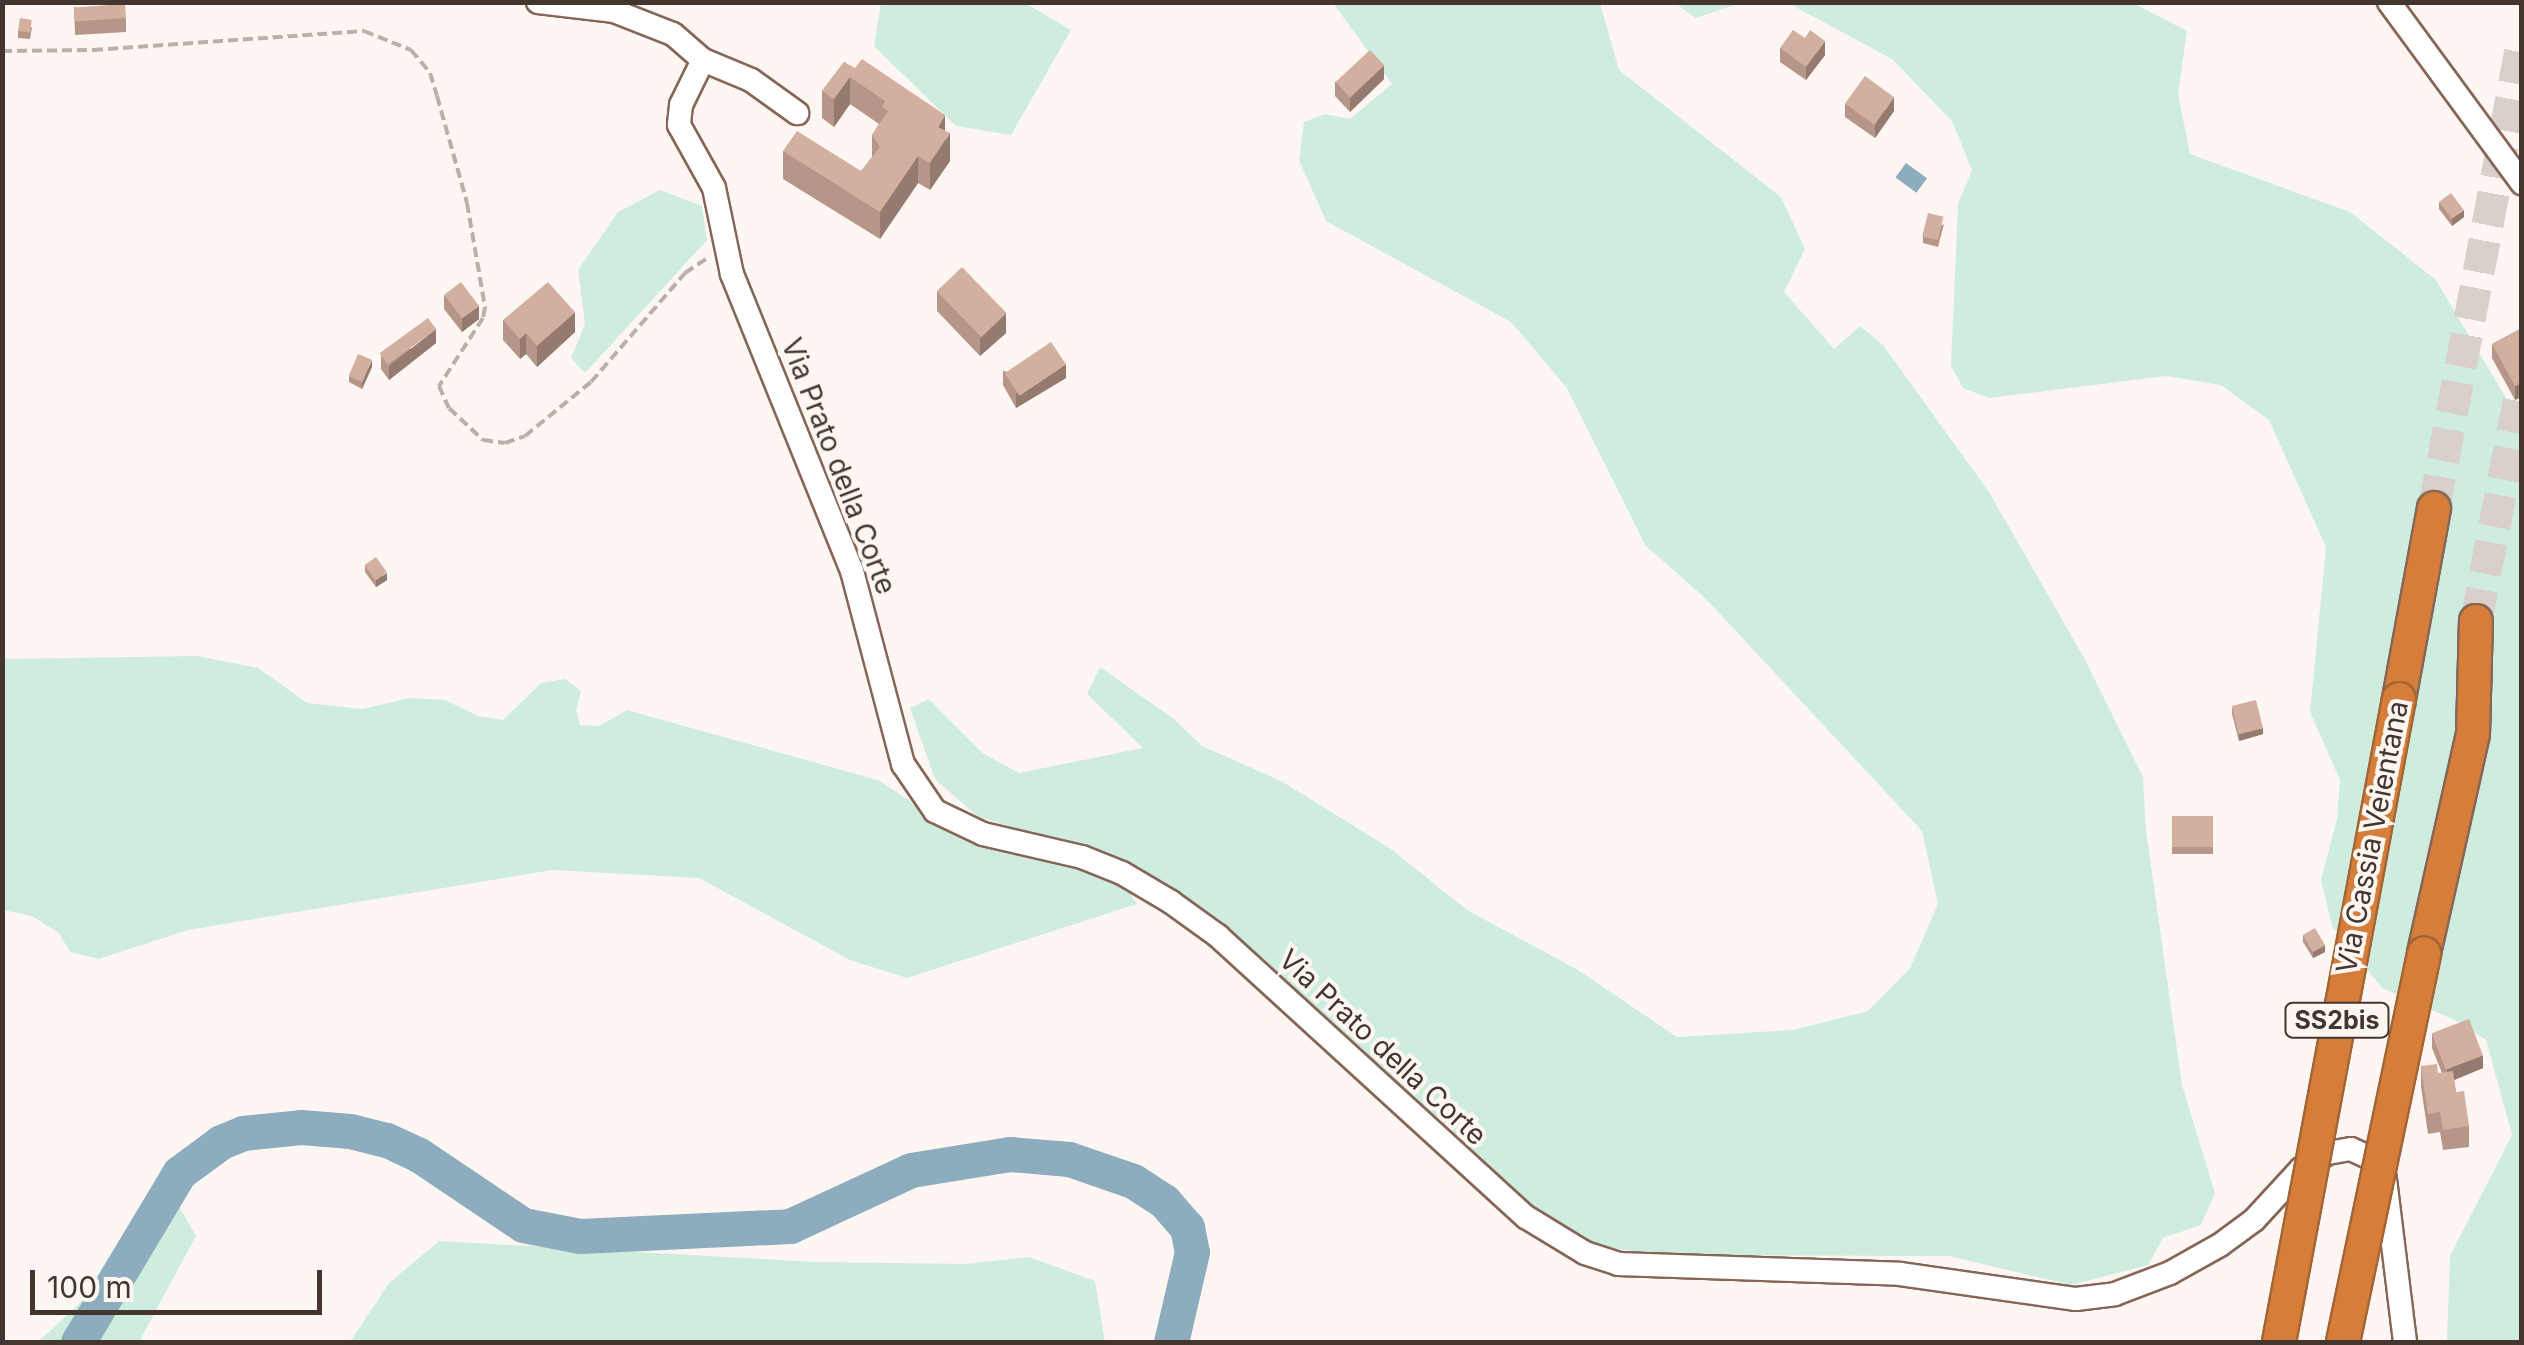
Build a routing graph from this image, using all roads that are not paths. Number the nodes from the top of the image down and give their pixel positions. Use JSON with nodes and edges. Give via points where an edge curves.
{"nodes":[{"id":1,"x":2389,"y":2,"type":"edge"},
{"id":2,"x":528,"y":3,"type":"edge"},
{"id":3,"x":703,"y":60,"type":"junction"},
{"id":4,"x":797,"y":113,"type":"dead end"},
{"id":5,"x":2522,"y":183,"type":"edge"},
{"id":6,"x":2434,"y":508,"type":"tunnel mouth"},
{"id":7,"x":2476,"y":622,"type":"tunnel mouth"},
{"id":8,"x":2279,"y":1342,"type":"edge"},
{"id":9,"x":2344,"y":1342,"type":"edge"},
{"id":10,"x":2404,"y":1342,"type":"edge"}],
"edges":[{"from":1,"to":5,"type":"street"},
{"from":2,"to":3,"type":"street","via":[[614,11],[673,34]]},
{"from":3,"to":4,"type":"street","via":[[751,80]]},
{"from":3,"to":10,"type":"street","name":"Via Prato della Corte","via":[[679,126],[714,188],[732,274],[852,571],[903,764],[920,796],[949,821],[1082,858],[1146,886],[1194,918],[1526,1217],[1584,1253],[1618,1264],[1900,1274],[2076,1298],[2116,1294],[2236,1235],[2301,1169],[2351,1149],[2372,1160],[2385,1180]]},
{"from":6,"to":8,"type":"highway","name":"Via Cassia Veientana","number":"SS2bis","bridge":true},
{"from":7,"to":9,"type":"highway","number":"SS2bis","bridge":true,"via":[[2473,734]]}]}
